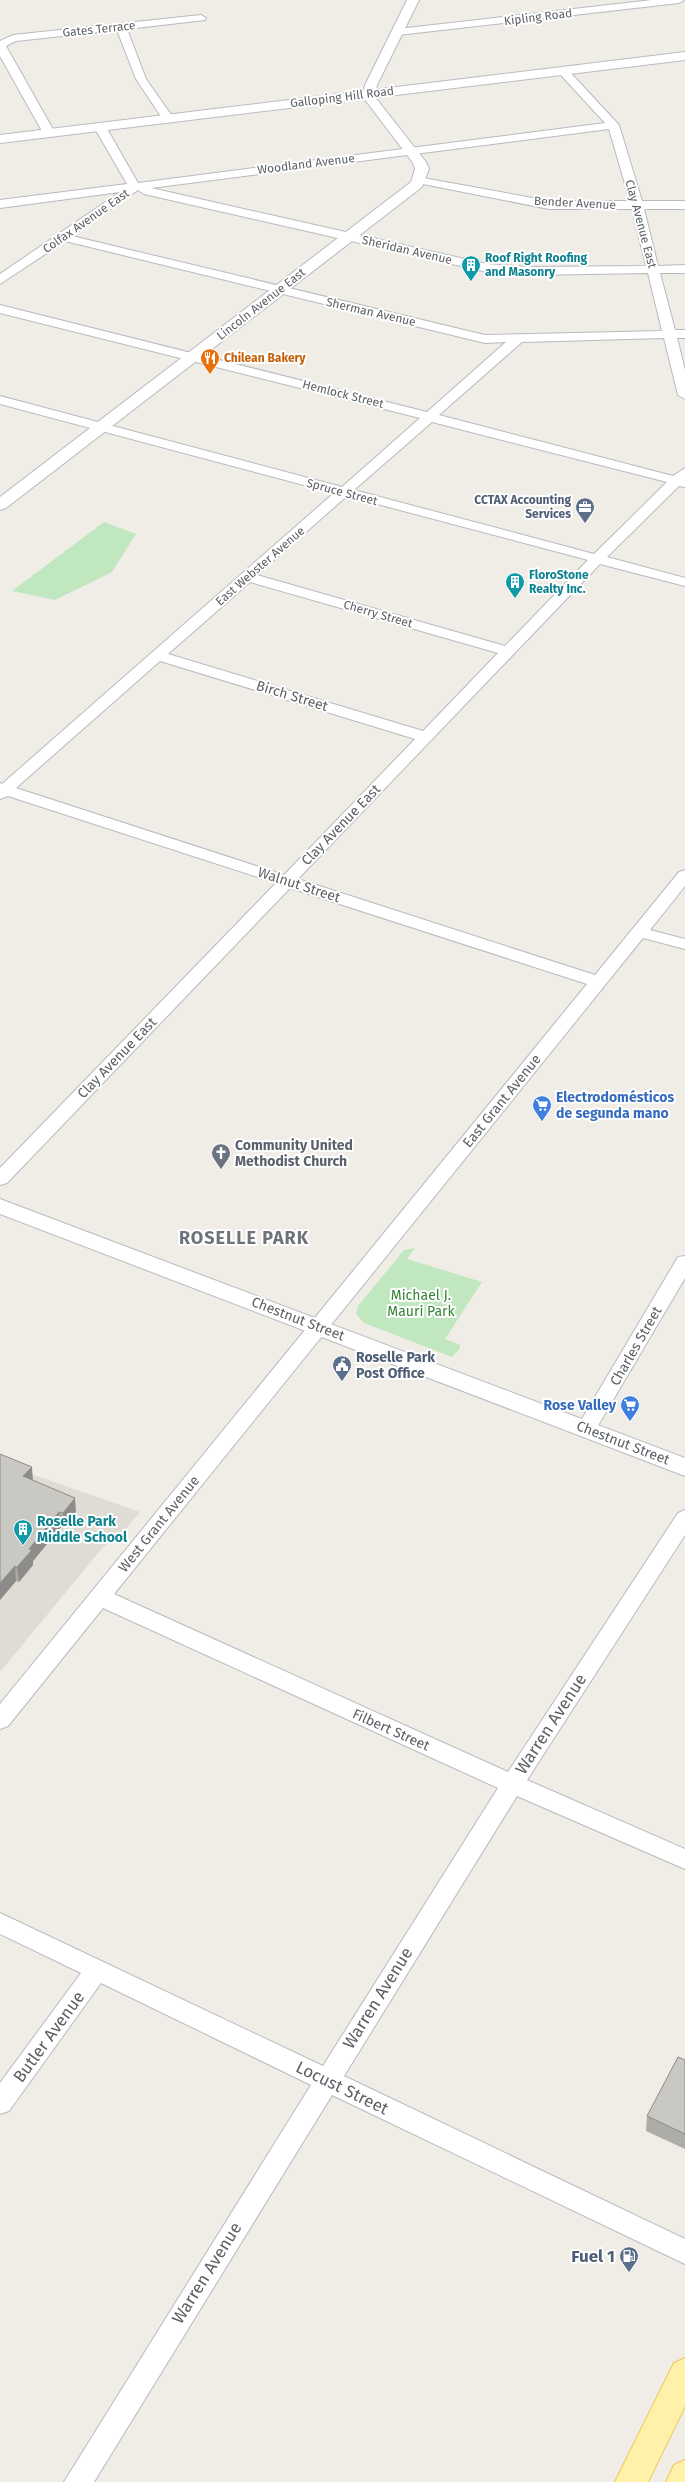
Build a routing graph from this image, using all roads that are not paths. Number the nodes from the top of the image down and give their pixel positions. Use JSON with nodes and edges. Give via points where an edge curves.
{"nodes":[{"id":1,"x":413,"y":0,"type":"edge"},
{"id":2,"x":679,"y":0,"type":"edge"},
{"id":3,"x":201,"y":18,"type":"dead end"},
{"id":4,"x":121,"y":26,"type":"junction"},
{"id":5,"x":398,"y":32,"type":"junction"},
{"id":6,"x":0,"y":46,"type":"edge"},
{"id":7,"x":685,"y":56,"type":"edge"},
{"id":8,"x":563,"y":71,"type":"junction"},
{"id":9,"x":370,"y":94,"type":"junction"},
{"id":10,"x":168,"y":119,"type":"junction"},
{"id":11,"x":613,"y":125,"type":"junction"},
{"id":12,"x":100,"y":127,"type":"junction"},
{"id":13,"x":48,"y":133,"type":"junction"},
{"id":14,"x":0,"y":139,"type":"edge"},
{"id":15,"x":410,"y":151,"type":"junction"},
{"id":16,"x":418,"y":180,"type":"junction"},
{"id":17,"x":134,"y":187,"type":"junction"},
{"id":18,"x":0,"y":204,"type":"edge"},
{"id":19,"x":685,"y":205,"type":"edge"},
{"id":20,"x":637,"y":206,"type":"junction"},
{"id":21,"x":63,"y":237,"type":"junction"},
{"id":22,"x":349,"y":237,"type":"junction"},
{"id":23,"x":685,"y":269,"type":"edge"},
{"id":24,"x":653,"y":270,"type":"junction"},
{"id":25,"x":0,"y":280,"type":"edge"},
{"id":26,"x":279,"y":290,"type":"junction"},
{"id":27,"x":0,"y":309,"type":"edge"},
{"id":28,"x":685,"y":334,"type":"edge"},
{"id":29,"x":670,"y":335,"type":"junction"},
{"id":30,"x":520,"y":337,"type":"junction"},
{"id":31,"x":194,"y":356,"type":"junction"},
{"id":32,"x":685,"y":394,"type":"edge"},
{"id":33,"x":0,"y":400,"type":"edge"},
{"id":34,"x":430,"y":417,"type":"junction"},
{"id":35,"x":100,"y":428,"type":"junction"},
{"id":36,"x":682,"y":478,"type":"edge"},
{"id":37,"x":344,"y":492,"type":"junction"},
{"id":38,"x":0,"y":505,"type":"edge"},
{"id":39,"x":597,"y":559,"type":"junction"},
{"id":40,"x":248,"y":577,"type":"junction"},
{"id":41,"x":685,"y":582,"type":"edge"},
{"id":42,"x":508,"y":651,"type":"junction"},
{"id":43,"x":158,"y":656,"type":"junction"},
{"id":44,"x":426,"y":737,"type":"junction"},
{"id":45,"x":2,"y":791,"type":"edge"},
{"id":46,"x":287,"y":881,"type":"junction"},
{"id":47,"x":682,"y":882,"type":"edge"},
{"id":48,"x":639,"y":932,"type":"junction"},
{"id":49,"x":685,"y":944,"type":"edge"},
{"id":50,"x":598,"y":982,"type":"junction"},
{"id":51,"x":0,"y":1179,"type":"edge"},
{"id":52,"x":0,"y":1206,"type":"edge"},
{"id":53,"x":685,"y":1262,"type":"edge"},
{"id":54,"x":318,"y":1327,"type":"junction"},
{"id":55,"x":586,"y":1429,"type":"junction"},
{"id":56,"x":685,"y":1467,"type":"edge"},
{"id":57,"x":685,"y":1518,"type":"edge"},
{"id":58,"x":100,"y":1597,"type":"junction"},
{"id":59,"x":0,"y":1720,"type":"edge"},
{"id":60,"x":512,"y":1784,"type":"junction"},
{"id":61,"x":685,"y":1859,"type":"edge"},
{"id":62,"x":0,"y":1923,"type":"edge"},
{"id":63,"x":97,"y":1970,"type":"junction"},
{"id":64,"x":327,"y":2081,"type":"junction"},
{"id":65,"x":0,"y":2103,"type":"edge"},
{"id":66,"x":685,"y":2252,"type":"edge"},
{"id":67,"x":685,"y":2373,"type":"edge"},
{"id":68,"x":685,"y":2476,"type":"edge"},
{"id":69,"x":78,"y":2482,"type":"edge"},
{"id":70,"x":631,"y":2482,"type":"edge"},
{"id":71,"x":682,"y":2482,"type":"edge"}],
"edges":[{"from":1,"to":5,"type":"street"},
{"from":2,"to":5,"type":"street","name":"Kipling Road"},
{"from":3,"to":4,"type":"street","name":"Gates Terrace"},
{"from":4,"to":6,"type":"street","name":"Gates Terrace","via":[[13,38]]},
{"from":4,"to":10,"type":"street","via":[[141,79]]},
{"from":5,"to":9,"type":"street","via":[[371,84]]},
{"from":6,"to":13,"type":"street","name":"Gates Terrace"},
{"from":7,"to":8,"type":"street","name":"Galloping Hill Road"},
{"from":8,"to":9,"type":"street","name":"Galloping Hill Road"},
{"from":8,"to":11,"type":"street","name":"Clay Avenue East"},
{"from":9,"to":10,"type":"street","name":"Galloping Hill Road"},
{"from":9,"to":15,"type":"street","via":[[369,97]]},
{"from":10,"to":12,"type":"street","name":"Galloping Hill Road"},
{"from":11,"to":15,"type":"street","name":"Woodland Avenue"},
{"from":11,"to":20,"type":"street","name":"Clay Avenue East"},
{"from":12,"to":13,"type":"street","name":"Galloping Hill Road"},
{"from":12,"to":17,"type":"street","name":"Colfax Avenue East"},
{"from":13,"to":14,"type":"street","name":"Galloping Hill Road"},
{"from":15,"to":16,"type":"street","via":[[422,169]]},
{"from":15,"to":17,"type":"street","name":"Woodland Avenue"},
{"from":16,"to":20,"type":"street","name":"Bender Avenue","via":[[549,205]]},
{"from":16,"to":22,"type":"street","name":"Lincoln Avenue East","via":[[417,184]]},
{"from":17,"to":18,"type":"street","name":"Woodland Avenue"},
{"from":17,"to":21,"type":"street","name":"Colfax Avenue East"},
{"from":17,"to":22,"type":"street","name":"Sheridan Avenue"},
{"from":19,"to":20,"type":"street","name":"Bender Avenue"},
{"from":20,"to":24,"type":"street","name":"Clay Avenue East"},
{"from":21,"to":25,"type":"street","name":"Colfax Avenue East"},
{"from":21,"to":26,"type":"street","name":"Sherman Avenue"},
{"from":22,"to":24,"type":"street","name":"Sheridan Avenue","via":[[487,268],[528,271]]},
{"from":22,"to":26,"type":"street","name":"Lincoln Avenue East"},
{"from":23,"to":24,"type":"street","name":"Sheridan Avenue"},
{"from":24,"to":29,"type":"street","name":"Clay Avenue East"},
{"from":26,"to":30,"type":"street","name":"Sherman Avenue","via":[[485,339]]},
{"from":26,"to":31,"type":"street","name":"Lincoln Avenue East"},
{"from":27,"to":31,"type":"street","name":"Hemlock Street"},
{"from":28,"to":29,"type":"street","name":"Sherman Avenue"},
{"from":29,"to":30,"type":"street","name":"Sherman Avenue"},
{"from":29,"to":32,"type":"street","name":"Clay Avenue East"},
{"from":30,"to":34,"type":"street","name":"East Webster Avenue"},
{"from":31,"to":34,"type":"street","name":"Hemlock Street"},
{"from":31,"to":35,"type":"street","name":"Lincoln Avenue East"},
{"from":33,"to":35,"type":"street","name":"Spruce Street"},
{"from":34,"to":36,"type":"street","name":"Hemlock Street"},
{"from":34,"to":37,"type":"street","name":"East Webster Avenue"},
{"from":35,"to":37,"type":"street","name":"Spruce Street"},
{"from":35,"to":38,"type":"street","name":"Lincoln Avenue East"},
{"from":36,"to":39,"type":"street","name":"Clay Avenue East"},
{"from":37,"to":39,"type":"street","name":"Spruce Street"},
{"from":37,"to":40,"type":"street","name":"East Webster Avenue"},
{"from":39,"to":41,"type":"street","name":"Spruce Street"},
{"from":39,"to":42,"type":"street","name":"Clay Avenue East"},
{"from":40,"to":42,"type":"street","name":"Cherry Street"},
{"from":40,"to":43,"type":"street","name":"East Webster Avenue"},
{"from":42,"to":44,"type":"street","name":"Clay Avenue East"},
{"from":43,"to":44,"type":"street","name":"Birch Street"},
{"from":43,"to":45,"type":"street","name":"East Webster Avenue"},
{"from":44,"to":46,"type":"street","name":"Clay Avenue East"},
{"from":45,"to":46,"type":"street","name":"Walnut Street"},
{"from":46,"to":50,"type":"street","name":"Walnut Street"},
{"from":46,"to":51,"type":"street","name":"Clay Avenue East"},
{"from":47,"to":48,"type":"street","name":"East Grant Avenue"},
{"from":48,"to":49,"type":"street"},
{"from":48,"to":50,"type":"street","name":"East Grant Avenue"},
{"from":50,"to":54,"type":"street","name":"East Grant Avenue"},
{"from":52,"to":54,"type":"street","name":"Chestnut Street"},
{"from":53,"to":55,"type":"street","name":"Charles Street"},
{"from":54,"to":55,"type":"street","name":"Chestnut Street"},
{"from":54,"to":58,"type":"street","name":"West Grant Avenue"},
{"from":55,"to":56,"type":"street","name":"Chestnut Street"},
{"from":57,"to":60,"type":"street","name":"Warren Avenue"},
{"from":58,"to":59,"type":"street","name":"West Grant Avenue"},
{"from":58,"to":60,"type":"street","name":"Filbert Street"},
{"from":60,"to":61,"type":"street","name":"Filbert Street"},
{"from":60,"to":64,"type":"street","name":"Warren Avenue"},
{"from":62,"to":63,"type":"street","name":"Locust Street"},
{"from":63,"to":64,"type":"street","name":"Locust Street"},
{"from":63,"to":65,"type":"street","name":"Butler Avenue"},
{"from":64,"to":66,"type":"street","name":"Locust Street"},
{"from":64,"to":69,"type":"street","name":"Warren Avenue"},
{"from":67,"to":70,"type":"main road"},
{"from":68,"to":71,"type":"main road"}]}
